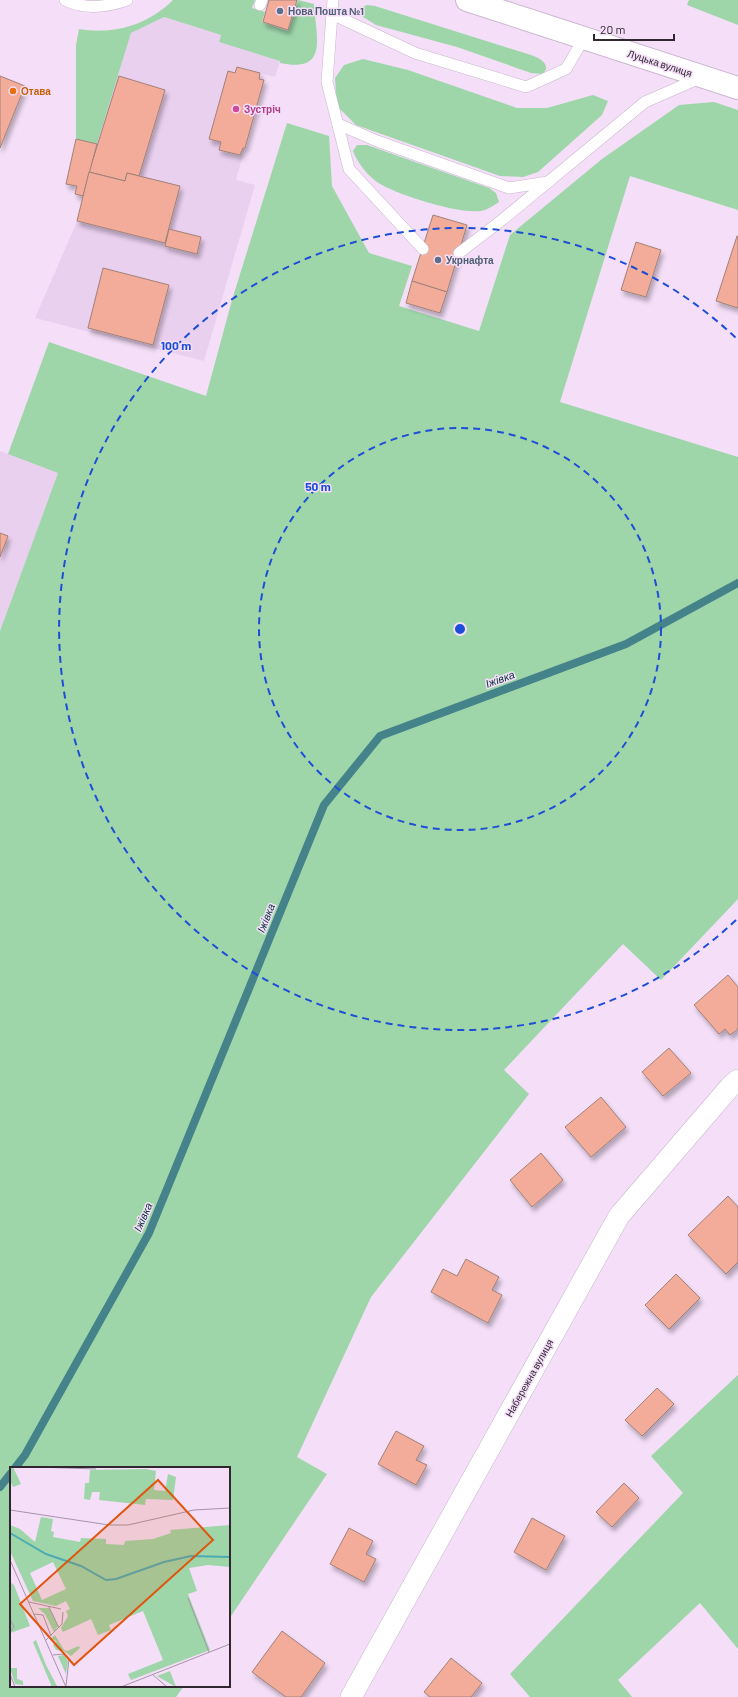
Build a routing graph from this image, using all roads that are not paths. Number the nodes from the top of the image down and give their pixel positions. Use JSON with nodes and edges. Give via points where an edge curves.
{"nodes":[{"id":1,"x":65,"y":0,"type":"edge"},
{"id":2,"x":127,"y":0,"type":"edge"},
{"id":3,"x":333,"y":0,"type":"edge"},
{"id":4,"x":467,"y":0,"type":"edge"},
{"id":5,"x":332,"y":14,"type":"junction"},
{"id":6,"x":584,"y":38,"type":"junction"},
{"id":7,"x":703,"y":77,"type":"junction"},
{"id":8,"x":738,"y":88,"type":"edge"},
{"id":9,"x":338,"y":124,"type":"junction"},
{"id":10,"x":548,"y":182,"type":"junction"},
{"id":11,"x":423,"y":248,"type":"dead end"},
{"id":12,"x":459,"y":252,"type":"dead end"},
{"id":13,"x":738,"y":1080,"type":"edge"},
{"id":14,"x":351,"y":1697,"type":"edge"}],
"edges":[{"from":1,"to":2,"type":"lane","via":[[86,6],[110,6]]},
{"from":3,"to":5,"type":"lane"},
{"from":4,"to":6,"type":"main road","name":"Луцька вулиця"},
{"from":5,"to":6,"type":"lane","via":[[415,53],[526,87],[566,69]]},
{"from":5,"to":9,"type":"lane","via":[[327,82]]},
{"from":6,"to":7,"type":"main road","name":"Луцька вулиця"},
{"from":7,"to":8,"type":"main road","name":"Луцька вулиця"},
{"from":7,"to":10,"type":"lane","via":[[645,102]]},
{"from":9,"to":10,"type":"lane","via":[[377,141],[509,188]]},
{"from":9,"to":11,"type":"lane","via":[[349,169]]},
{"from":10,"to":12,"type":"lane"},
{"from":13,"to":14,"type":"street","name":"Набережна вулиця","via":[[619,1216]]}]}
